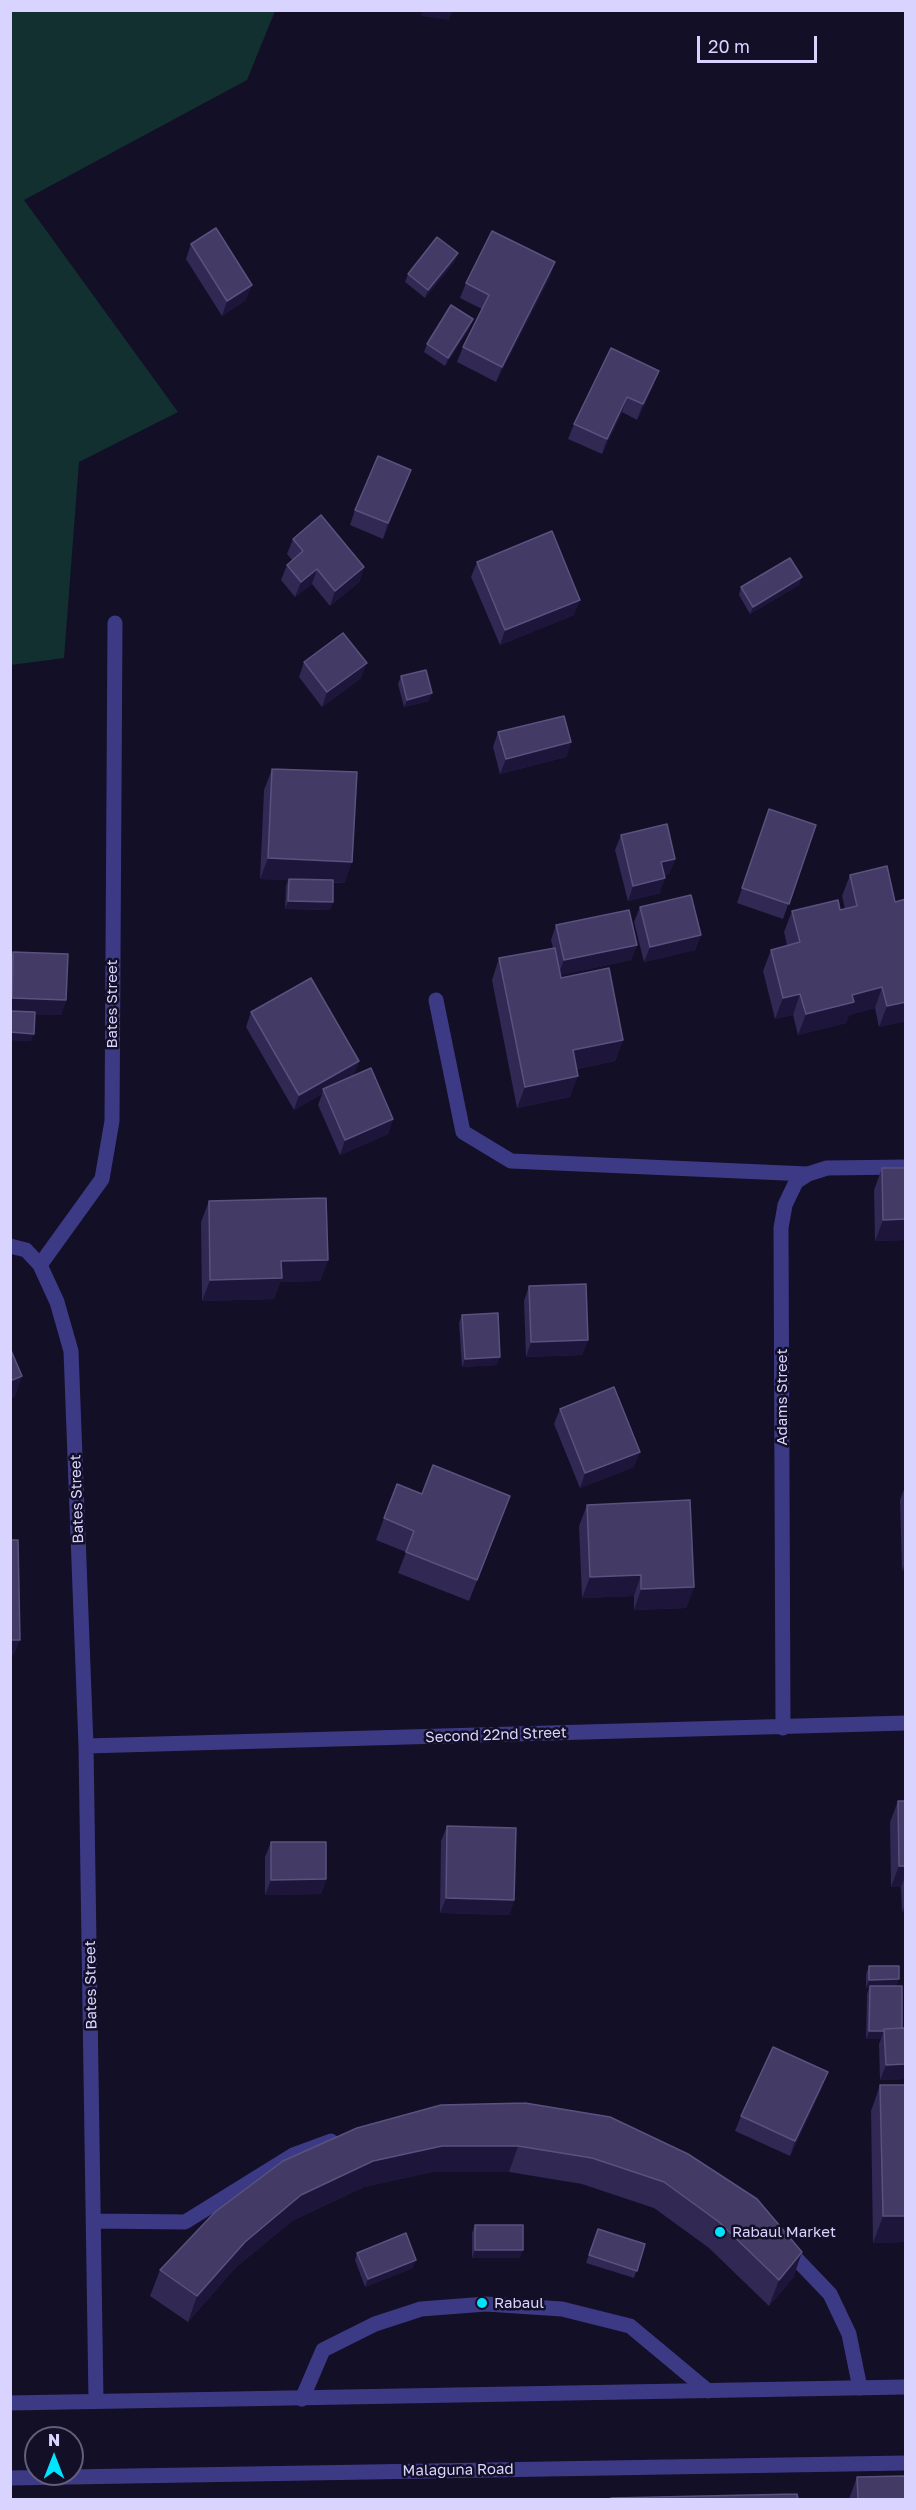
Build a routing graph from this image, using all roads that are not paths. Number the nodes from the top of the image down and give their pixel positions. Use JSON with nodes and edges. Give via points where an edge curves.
{"nodes":[{"id":1,"x":115,"y":623,"type":"dead end"},
{"id":2,"x":436,"y":1000,"type":"dead end"},
{"id":3,"x":906,"y":1167,"type":"edge"},
{"id":4,"x":808,"y":1174,"type":"junction"},
{"id":5,"x":10,"y":1246,"type":"edge"},
{"id":6,"x":40,"y":1266,"type":"junction"},
{"id":7,"x":906,"y":1724,"type":"edge"},
{"id":8,"x":783,"y":1728,"type":"junction"},
{"id":9,"x":86,"y":1746,"type":"junction"},
{"id":10,"x":346,"y":2135,"type":"edge"},
{"id":11,"x":95,"y":2221,"type":"junction"},
{"id":12,"x":775,"y":2237,"type":"edge"},
{"id":13,"x":906,"y":2386,"type":"edge"},
{"id":14,"x":860,"y":2388,"type":"junction"},
{"id":15,"x":708,"y":2391,"type":"junction"},
{"id":16,"x":302,"y":2399,"type":"junction"},
{"id":17,"x":96,"y":2402,"type":"junction"},
{"id":18,"x":10,"y":2403,"type":"edge"},
{"id":19,"x":906,"y":2463,"type":"edge"},
{"id":20,"x":10,"y":2478,"type":"edge"}],
"edges":[{"from":1,"to":6,"type":"street","name":"Bates Street","via":[[112,1120],[102,1179]]},
{"from":2,"to":4,"type":"street","via":[[463,1132],[511,1161]]},
{"from":3,"to":4,"type":"street","via":[[827,1168]]},
{"from":4,"to":8,"type":"street","name":"Adams Street","via":[[790,1190],[781,1228]]},
{"from":5,"to":6,"type":"street","via":[[26,1250]]},
{"from":6,"to":9,"type":"street","name":"Bates Street","via":[[57,1302],[72,1351]]},
{"from":7,"to":8,"type":"street","name":"Second 22nd Street"},
{"from":8,"to":9,"type":"street","name":"Second 22nd Street"},
{"from":9,"to":11,"type":"street","name":"Bates Street"},
{"from":10,"to":11,"type":"street","via":[[292,2155],[185,2222]]},
{"from":11,"to":17,"type":"street","name":"Bates Street"},
{"from":12,"to":14,"type":"street","via":[[830,2294],[849,2334]]},
{"from":13,"to":14,"type":"street"},
{"from":14,"to":15,"type":"street"},
{"from":15,"to":16,"type":"street"},
{"from":15,"to":16,"type":"street","via":[[630,2326],[562,2309],[486,2304],[421,2309],[375,2324],[322,2350]]},
{"from":16,"to":17,"type":"street"},
{"from":17,"to":18,"type":"street"},
{"from":19,"to":20,"type":"street","name":"Malaguna Road"}]}
